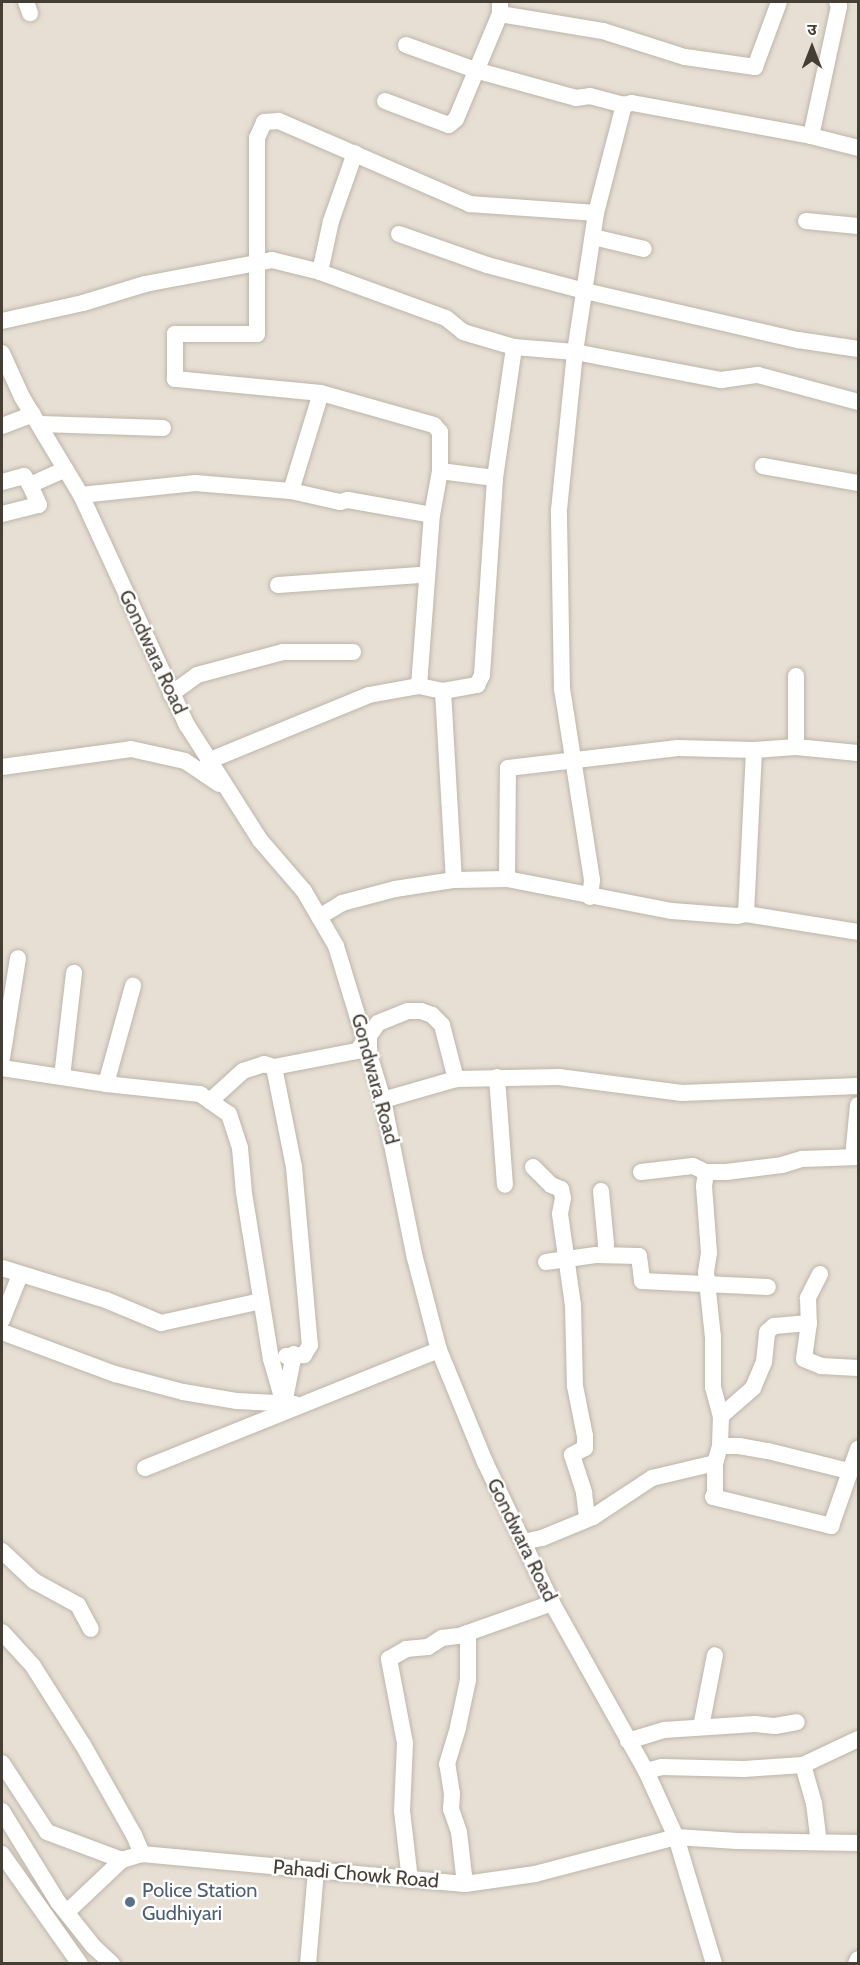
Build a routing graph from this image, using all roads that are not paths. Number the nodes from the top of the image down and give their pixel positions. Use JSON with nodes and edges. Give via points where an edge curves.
{"nodes":[{"id":1,"x":779,"y":2,"type":"edge"},
{"id":2,"x":836,"y":2,"type":"edge"},
{"id":3,"x":500,"y":8,"type":"edge"},
{"id":4,"x":405,"y":45,"type":"dead end"},
{"id":5,"x":475,"y":70,"type":"junction"},
{"id":6,"x":385,"y":101,"type":"dead end"},
{"id":7,"x":624,"y":105,"type":"junction"},
{"id":8,"x":811,"y":135,"type":"junction"},
{"id":9,"x":858,"y":148,"type":"edge"},
{"id":10,"x":355,"y":153,"type":"junction"},
{"id":11,"x":596,"y":213,"type":"junction"},
{"id":12,"x":806,"y":221,"type":"dead end"},
{"id":13,"x":858,"y":226,"type":"edge"},
{"id":14,"x":399,"y":234,"type":"dead end"},
{"id":15,"x":593,"y":237,"type":"junction"},
{"id":16,"x":644,"y":249,"type":"dead end"},
{"id":17,"x":255,"y":262,"type":"junction"},
{"id":18,"x":320,"y":272,"type":"junction"},
{"id":19,"x":585,"y":291,"type":"junction"},
{"id":20,"x":2,"y":321,"type":"edge"},
{"id":21,"x":514,"y":347,"type":"junction"},
{"id":22,"x":858,"y":349,"type":"edge"},
{"id":23,"x":575,"y":352,"type":"junction"},
{"id":24,"x":2,"y":353,"type":"edge"},
{"id":25,"x":7,"y":378,"type":"edge"},
{"id":26,"x":321,"y":393,"type":"junction"},
{"id":27,"x":858,"y":402,"type":"edge"},
{"id":28,"x":36,"y":419,"type":"junction"},
{"id":29,"x":2,"y":426,"type":"edge"},
{"id":30,"x":163,"y":428,"type":"dead end"},
{"id":31,"x":763,"y":466,"type":"dead end"},
{"id":32,"x":66,"y":469,"type":"junction"},
{"id":33,"x":440,"y":471,"type":"junction"},
{"id":34,"x":495,"y":478,"type":"junction"},
{"id":35,"x":2,"y":482,"type":"edge"},
{"id":36,"x":858,"y":483,"type":"edge"},
{"id":37,"x":30,"y":484,"type":"junction"},
{"id":38,"x":291,"y":491,"type":"junction"},
{"id":39,"x":81,"y":495,"type":"junction"},
{"id":40,"x":2,"y":514,"type":"edge"},
{"id":41,"x":432,"y":515,"type":"junction"},
{"id":42,"x":426,"y":577,"type":"junction"},
{"id":43,"x":278,"y":585,"type":"dead end"},
{"id":44,"x":353,"y":652,"type":"dead end"},
{"id":45,"x":796,"y":676,"type":"dead end"},
{"id":46,"x":419,"y":686,"type":"junction"},
{"id":47,"x":443,"y":691,"type":"junction"},
{"id":48,"x":171,"y":694,"type":"junction"},
{"id":49,"x":796,"y":747,"type":"junction"},
{"id":50,"x":754,"y":750,"type":"junction"},
{"id":51,"x":858,"y":753,"type":"edge"},
{"id":52,"x":572,"y":759,"type":"junction"},
{"id":53,"x":208,"y":761,"type":"junction"},
{"id":54,"x":2,"y":767,"type":"edge"},
{"id":55,"x":225,"y":788,"type":"junction"},
{"id":56,"x":507,"y":879,"type":"junction"},
{"id":57,"x":454,"y":880,"type":"junction"},
{"id":58,"x":590,"y":897,"type":"junction"},
{"id":59,"x":746,"y":914,"type":"junction"},
{"id":60,"x":319,"y":917,"type":"junction"},
{"id":61,"x":858,"y":932,"type":"edge"},
{"id":62,"x":18,"y":958,"type":"dead end"},
{"id":63,"x":74,"y":973,"type":"dead end"},
{"id":64,"x":132,"y":986,"type":"dead end"},
{"id":65,"x":369,"y":1049,"type":"junction"},
{"id":66,"x":2,"y":1058,"type":"edge"},
{"id":67,"x":274,"y":1067,"type":"junction"},
{"id":68,"x":2,"y":1068,"type":"edge"},
{"id":69,"x":62,"y":1077,"type":"junction"},
{"id":70,"x":497,"y":1077,"type":"junction"},
{"id":71,"x":456,"y":1079,"type":"junction"},
{"id":72,"x":106,"y":1084,"type":"junction"},
{"id":73,"x":858,"y":1086,"type":"edge"},
{"id":74,"x":383,"y":1100,"type":"junction"},
{"id":75,"x":210,"y":1101,"type":"junction"},
{"id":76,"x":858,"y":1105,"type":"edge"},
{"id":77,"x":856,"y":1157,"type":"edge"},
{"id":78,"x":533,"y":1167,"type":"dead end"},
{"id":79,"x":641,"y":1172,"type":"dead end"},
{"id":80,"x":706,"y":1172,"type":"junction"},
{"id":81,"x":505,"y":1185,"type":"dead end"},
{"id":82,"x":602,"y":1191,"type":"dead end"},
{"id":83,"x":604,"y":1255,"type":"junction"},
{"id":84,"x":568,"y":1258,"type":"junction"},
{"id":85,"x":546,"y":1262,"type":"dead end"},
{"id":86,"x":2,"y":1268,"type":"edge"},
{"id":87,"x":820,"y":1274,"type":"dead end"},
{"id":88,"x":20,"y":1275,"type":"junction"},
{"id":89,"x":708,"y":1283,"type":"junction"},
{"id":90,"x":768,"y":1287,"type":"dead end"},
{"id":91,"x":261,"y":1300,"type":"junction"},
{"id":92,"x":809,"y":1323,"type":"junction"},
{"id":93,"x":2,"y":1330,"type":"edge"},
{"id":94,"x":440,"y":1350,"type":"junction"},
{"id":95,"x":294,"y":1354,"type":"junction"},
{"id":96,"x":271,"y":1359,"type":"junction"},
{"id":97,"x":858,"y":1368,"type":"edge"},
{"id":98,"x":284,"y":1404,"type":"junction"},
{"id":99,"x":302,"y":1405,"type":"junction"},
{"id":100,"x":721,"y":1416,"type":"junction"},
{"id":101,"x":720,"y":1446,"type":"junction"},
{"id":102,"x":858,"y":1449,"type":"edge"},
{"id":103,"x":715,"y":1463,"type":"junction"},
{"id":104,"x":145,"y":1468,"type":"dead end"},
{"id":105,"x":849,"y":1471,"type":"junction"},
{"id":106,"x":587,"y":1519,"type":"junction"},
{"id":107,"x":523,"y":1542,"type":"junction"},
{"id":108,"x":2,"y":1551,"type":"edge"},
{"id":109,"x":552,"y":1603,"type":"junction"},
{"id":110,"x":91,"y":1629,"type":"dead end"},
{"id":111,"x":2,"y":1632,"type":"edge"},
{"id":112,"x":468,"y":1633,"type":"junction"},
{"id":113,"x":715,"y":1654,"type":"dead end"},
{"id":114,"x":797,"y":1722,"type":"dead end"},
{"id":115,"x":701,"y":1727,"type":"junction"},
{"id":116,"x":858,"y":1739,"type":"edge"},
{"id":117,"x":628,"y":1741,"type":"junction"},
{"id":118,"x":2,"y":1763,"type":"edge"},
{"id":119,"x":802,"y":1765,"type":"junction"},
{"id":120,"x":646,"y":1771,"type":"junction"},
{"id":121,"x":2,"y":1811,"type":"edge"},
{"id":122,"x":676,"y":1837,"type":"junction"},
{"id":123,"x":819,"y":1842,"type":"junction"},
{"id":124,"x":858,"y":1843,"type":"edge"},
{"id":125,"x":2,"y":1854,"type":"edge"},
{"id":126,"x":142,"y":1854,"type":"junction"},
{"id":127,"x":122,"y":1860,"type":"junction"},
{"id":128,"x":316,"y":1871,"type":"junction"},
{"id":129,"x":410,"y":1880,"type":"junction"},
{"id":130,"x":465,"y":1884,"type":"junction"},
{"id":131,"x":67,"y":1912,"type":"junction"},
{"id":132,"x":858,"y":1959,"type":"edge"},
{"id":133,"x":80,"y":1964,"type":"edge"},
{"id":134,"x":112,"y":1964,"type":"edge"},
{"id":135,"x":308,"y":1964,"type":"edge"},
{"id":136,"x":714,"y":1964,"type":"edge"},
{"id":137,"x":856,"y":1964,"type":"edge"}],
"edges":[{"from":1,"to":3,"type":"street","via":[[755,67],[685,57],[603,31]]},
{"from":2,"to":8,"type":"street","via":[[839,6]]},
{"from":3,"to":5,"type":"street"},
{"from":4,"to":5,"type":"street"},
{"from":5,"to":6,"type":"street","via":[[456,119],[449,126]]},
{"from":5,"to":7,"type":"street","via":[[576,98],[590,96]]},
{"from":7,"to":8,"type":"street","via":[[632,103]]},
{"from":7,"to":11,"type":"street"},
{"from":8,"to":9,"type":"street"},
{"from":10,"to":11,"type":"street","via":[[470,204]]},
{"from":10,"to":17,"type":"street","via":[[279,121],[264,122],[257,138]]},
{"from":10,"to":18,"type":"street","via":[[331,220]]},
{"from":11,"to":15,"type":"street"},
{"from":12,"to":13,"type":"street"},
{"from":14,"to":19,"type":"street","via":[[487,265]]},
{"from":15,"to":16,"type":"street"},
{"from":15,"to":19,"type":"street"},
{"from":17,"to":18,"type":"street","via":[[272,260]]},
{"from":17,"to":20,"type":"street","via":[[145,284]]},
{"from":17,"to":26,"type":"street","via":[[257,334],[175,334],[175,379]]},
{"from":18,"to":21,"type":"street","via":[[446,318],[463,332]]},
{"from":19,"to":22,"type":"street","via":[[798,340]]},
{"from":19,"to":23,"type":"street"},
{"from":21,"to":23,"type":"street"},
{"from":21,"to":34,"type":"street"},
{"from":23,"to":27,"type":"street","via":[[721,380],[758,375]]},
{"from":23,"to":52,"type":"street","via":[[559,510],[562,689]]},
{"from":24,"to":25,"type":"street","name":"Gondwara Road"},
{"from":25,"to":28,"type":"street","name":"Gondwara Road"},
{"from":26,"to":33,"type":"street","via":[[434,425],[440,432]]},
{"from":26,"to":38,"type":"street"},
{"from":28,"to":29,"type":"street"},
{"from":28,"to":30,"type":"street"},
{"from":28,"to":32,"type":"street","name":"Gondwara Road"},
{"from":31,"to":36,"type":"street"},
{"from":32,"to":37,"type":"street"},
{"from":32,"to":39,"type":"street","name":"Gondwara Road"},
{"from":33,"to":34,"type":"street"},
{"from":33,"to":41,"type":"street"},
{"from":34,"to":47,"type":"street","via":[[482,675],[477,685]]},
{"from":35,"to":37,"type":"street","via":[[24,476]]},
{"from":37,"to":40,"type":"street","via":[[39,505]]},
{"from":38,"to":39,"type":"street","via":[[195,483]]},
{"from":38,"to":41,"type":"street"},
{"from":39,"to":48,"type":"street","name":"Gondwara Road"},
{"from":41,"to":42,"type":"street","via":[[430,567]]},
{"from":42,"to":43,"type":"street"},
{"from":42,"to":46,"type":"street"},
{"from":44,"to":48,"type":"street","via":[[283,652],[197,675]]},
{"from":45,"to":49,"type":"street"},
{"from":46,"to":47,"type":"street"},
{"from":46,"to":53,"type":"street","via":[[369,695]]},
{"from":47,"to":57,"type":"street"},
{"from":48,"to":53,"type":"street","name":"Gondwara Road"},
{"from":49,"to":50,"type":"street"},
{"from":49,"to":51,"type":"street"},
{"from":50,"to":52,"type":"street","via":[[678,748]]},
{"from":50,"to":59,"type":"street"},
{"from":52,"to":56,"type":"street","via":[[508,768]]},
{"from":52,"to":58,"type":"street","via":[[592,880]]},
{"from":53,"to":55,"type":"street","name":"Gondwara Road"},
{"from":54,"to":55,"type":"street","via":[[132,749],[185,761]]},
{"from":55,"to":60,"type":"street","name":"Gondwara Road","via":[[260,840],[304,891]]},
{"from":56,"to":57,"type":"street"},
{"from":56,"to":58,"type":"street"},
{"from":57,"to":60,"type":"street","via":[[342,903]]},
{"from":58,"to":59,"type":"street","via":[[672,911]]},
{"from":59,"to":61,"type":"street"},
{"from":60,"to":65,"type":"street","name":"Gondwara Road","via":[[336,946]]},
{"from":62,"to":66,"type":"street"},
{"from":63,"to":69,"type":"street"},
{"from":64,"to":72,"type":"street"},
{"from":65,"to":67,"type":"street","via":[[361,1046],[357,1051]]},
{"from":65,"to":71,"type":"street","via":[[369,1036],[378,1023],[408,1011],[421,1011],[442,1025]]},
{"from":65,"to":74,"type":"street","name":"Gondwara Road"},
{"from":67,"to":75,"type":"street","via":[[264,1064],[243,1071]]},
{"from":67,"to":95,"type":"street","via":[[294,1167],[310,1345],[304,1354]]},
{"from":68,"to":69,"type":"street"},
{"from":69,"to":72,"type":"street"},
{"from":70,"to":71,"type":"street"},
{"from":70,"to":73,"type":"street","via":[[559,1077],[682,1093]]},
{"from":70,"to":81,"type":"street"},
{"from":71,"to":74,"type":"street"},
{"from":72,"to":75,"type":"street","via":[[200,1094]]},
{"from":74,"to":94,"type":"street","name":"Gondwara Road","via":[[415,1258]]},
{"from":75,"to":91,"type":"street","via":[[229,1114],[240,1148]]},
{"from":76,"to":77,"type":"street"},
{"from":77,"to":80,"type":"street","via":[[802,1159],[734,1172]]},
{"from":78,"to":84,"type":"street","via":[[551,1185],[561,1189],[560,1214]]},
{"from":79,"to":80,"type":"street","via":[[693,1166]]},
{"from":80,"to":89,"type":"street"},
{"from":82,"to":83,"type":"street"},
{"from":83,"to":84,"type":"street"},
{"from":83,"to":89,"type":"street","via":[[639,1256],[642,1281]]},
{"from":84,"to":85,"type":"street"},
{"from":84,"to":106,"type":"street","via":[[574,1386],[585,1436],[585,1448],[572,1455],[584,1492]]},
{"from":86,"to":88,"type":"street"},
{"from":87,"to":92,"type":"street","via":[[808,1298]]},
{"from":88,"to":91,"type":"street","via":[[106,1300],[161,1323]]},
{"from":88,"to":93,"type":"street"},
{"from":89,"to":90,"type":"street"},
{"from":89,"to":100,"type":"street","via":[[713,1387]]},
{"from":91,"to":96,"type":"street"},
{"from":92,"to":97,"type":"street","via":[[804,1359],[821,1366]]},
{"from":92,"to":100,"type":"street","via":[[774,1326],[767,1332],[764,1362],[753,1388]]},
{"from":93,"to":98,"type":"street","via":[[115,1374],[183,1392]]},
{"from":94,"to":99,"type":"street"},
{"from":94,"to":107,"type":"street","name":"Gondwara Road","via":[[485,1462]]},
{"from":95,"to":96,"type":"street"},
{"from":95,"to":98,"type":"street"},
{"from":96,"to":98,"type":"street"},
{"from":98,"to":99,"type":"street"},
{"from":99,"to":104,"type":"street"},
{"from":100,"to":101,"type":"street"},
{"from":101,"to":103,"type":"street"},
{"from":101,"to":105,"type":"street","via":[[768,1451]]},
{"from":102,"to":105,"type":"street"},
{"from":103,"to":105,"type":"street","via":[[713,1497],[831,1526]]},
{"from":103,"to":106,"type":"street","via":[[652,1478]]},
{"from":106,"to":107,"type":"street"},
{"from":107,"to":109,"type":"street","name":"Gondwara Road"},
{"from":108,"to":110,"type":"street","via":[[34,1581],[78,1605]]},
{"from":109,"to":112,"type":"street"},
{"from":109,"to":117,"type":"street","name":"Gondwara Road"},
{"from":111,"to":126,"type":"street","via":[[33,1666],[83,1744]]},
{"from":112,"to":129,"type":"street","via":[[442,1638],[428,1647],[406,1649],[389,1659],[405,1743],[402,1812]]},
{"from":112,"to":130,"type":"street","via":[[468,1680],[447,1764]]},
{"from":113,"to":115,"type":"street"},
{"from":114,"to":115,"type":"street"},
{"from":115,"to":117,"type":"street","via":[[664,1730]]},
{"from":116,"to":119,"type":"street"},
{"from":117,"to":120,"type":"street","name":"Gondwara Road"},
{"from":118,"to":127,"type":"street","via":[[47,1832]]},
{"from":119,"to":120,"type":"street","via":[[744,1769],[662,1767]]},
{"from":119,"to":123,"type":"street","via":[[814,1803]]},
{"from":120,"to":122,"type":"street","name":"Gondwara Road"},
{"from":121,"to":131,"type":"street"},
{"from":122,"to":123,"type":"street","name":"Pahadi Chowk Road"},
{"from":122,"to":130,"type":"street","name":"Pahadi Chowk Road","via":[[535,1874]]},
{"from":122,"to":136,"type":"street","name":"Gondwara Road"},
{"from":123,"to":124,"type":"street","name":"Pahadi Chowk Road"},
{"from":125,"to":133,"type":"street"},
{"from":126,"to":127,"type":"street","name":"Pahadi Chowk Road"},
{"from":126,"to":128,"type":"street","name":"Pahadi Chowk Road"},
{"from":127,"to":131,"type":"street"},
{"from":128,"to":129,"type":"street","name":"Pahadi Chowk Road"},
{"from":128,"to":135,"type":"street"},
{"from":129,"to":130,"type":"street","name":"Pahadi Chowk Road"},
{"from":131,"to":134,"type":"street"},
{"from":132,"to":137,"type":"street"}]}
